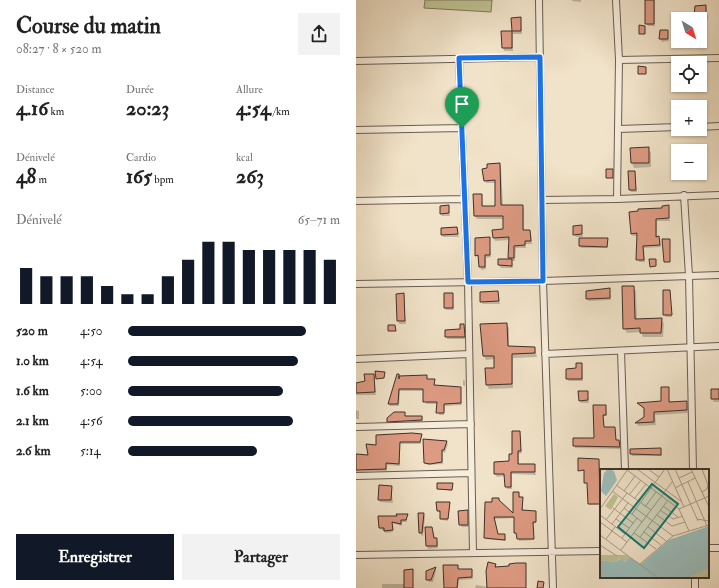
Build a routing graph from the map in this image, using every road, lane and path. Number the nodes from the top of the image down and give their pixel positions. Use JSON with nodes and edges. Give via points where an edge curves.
{"nodes":[{"id":1,"x":539,"y":0,"type":"edge"},
{"id":2,"x":616,"y":0,"type":"edge"},
{"id":3,"x":540,"y":57,"type":"junction"},
{"id":4,"x":459,"y":58,"type":"junction"},
{"id":5,"x":719,"y":58,"type":"edge"},
{"id":6,"x":619,"y":60,"type":"junction"},
{"id":7,"x":356,"y":61,"type":"edge"},
{"id":8,"x":719,"y":126,"type":"edge"},
{"id":9,"x":671,"y":127,"type":"edge"},
{"id":10,"x":707,"y":127,"type":"edge"},
{"id":11,"x":462,"y":128,"type":"junction"},
{"id":12,"x":618,"y":129,"type":"junction"},
{"id":13,"x":356,"y":130,"type":"edge"},
{"id":14,"x":684,"y":195,"type":"junction"},
{"id":15,"x":719,"y":195,"type":"edge"},
{"id":16,"x":465,"y":199,"type":"junction"},
{"id":17,"x":617,"y":199,"type":"junction"},
{"id":18,"x":542,"y":200,"type":"junction"},
{"id":19,"x":356,"y":201,"type":"edge"},
{"id":20,"x":719,"y":275,"type":"edge"},
{"id":21,"x":689,"y":276,"type":"junction"},
{"id":22,"x":543,"y":281,"type":"junction"},
{"id":23,"x":468,"y":282,"type":"junction"},
{"id":24,"x":356,"y":284,"type":"edge"},
{"id":25,"x":719,"y":346,"type":"edge"},
{"id":26,"x":690,"y":347,"type":"junction"},
{"id":27,"x":621,"y":351,"type":"junction"},
{"id":28,"x":469,"y":354,"type":"junction"},
{"id":29,"x":545,"y":354,"type":"junction"},
{"id":30,"x":356,"y":359,"type":"edge"},
{"id":31,"x":470,"y":424,"type":"junction"},
{"id":32,"x":356,"y":427,"type":"edge"},
{"id":33,"x":625,"y":469,"type":"edge"},
{"id":34,"x":693,"y":469,"type":"edge"},
{"id":35,"x":472,"y":473,"type":"junction"},
{"id":36,"x":356,"y":476,"type":"edge"},
{"id":37,"x":600,"y":550,"type":"edge"},
{"id":38,"x":552,"y":552,"type":"junction"},
{"id":39,"x":473,"y":553,"type":"junction"},
{"id":40,"x":356,"y":555,"type":"edge"},
{"id":41,"x":695,"y":578,"type":"edge"},
{"id":42,"x":553,"y":588,"type":"edge"},
{"id":43,"x":696,"y":588,"type":"edge"}],
"edges":[{"from":1,"to":3,"type":"street"},
{"from":2,"to":6,"type":"street"},
{"from":3,"to":4,"type":"street"},
{"from":3,"to":18,"type":"street"},
{"from":4,"to":7,"type":"street"},
{"from":4,"to":11,"type":"street"},
{"from":5,"to":6,"type":"street"},
{"from":6,"to":12,"type":"street"},
{"from":8,"to":10,"type":"street"},
{"from":9,"to":12,"type":"street"},
{"from":11,"to":13,"type":"street"},
{"from":11,"to":16,"type":"street"},
{"from":12,"to":17,"type":"street"},
{"from":14,"to":15,"type":"street"},
{"from":14,"to":17,"type":"street"},
{"from":14,"to":21,"type":"street"},
{"from":16,"to":19,"type":"street"},
{"from":16,"to":23,"type":"street"},
{"from":17,"to":18,"type":"street"},
{"from":18,"to":22,"type":"street"},
{"from":20,"to":21,"type":"street"},
{"from":21,"to":22,"type":"street"},
{"from":21,"to":26,"type":"street"},
{"from":22,"to":23,"type":"street"},
{"from":22,"to":29,"type":"street"},
{"from":23,"to":24,"type":"street"},
{"from":23,"to":28,"type":"street"},
{"from":25,"to":26,"type":"street"},
{"from":26,"to":27,"type":"street"},
{"from":26,"to":34,"type":"street"},
{"from":27,"to":29,"type":"street"},
{"from":27,"to":33,"type":"street"},
{"from":28,"to":30,"type":"street"},
{"from":28,"to":31,"type":"street"},
{"from":29,"to":38,"type":"street"},
{"from":31,"to":32,"type":"street"},
{"from":31,"to":35,"type":"street"},
{"from":35,"to":36,"type":"street"},
{"from":35,"to":39,"type":"street"},
{"from":37,"to":38,"type":"street"},
{"from":38,"to":39,"type":"street"},
{"from":38,"to":42,"type":"street"},
{"from":39,"to":40,"type":"street"},
{"from":41,"to":43,"type":"street"}]}
